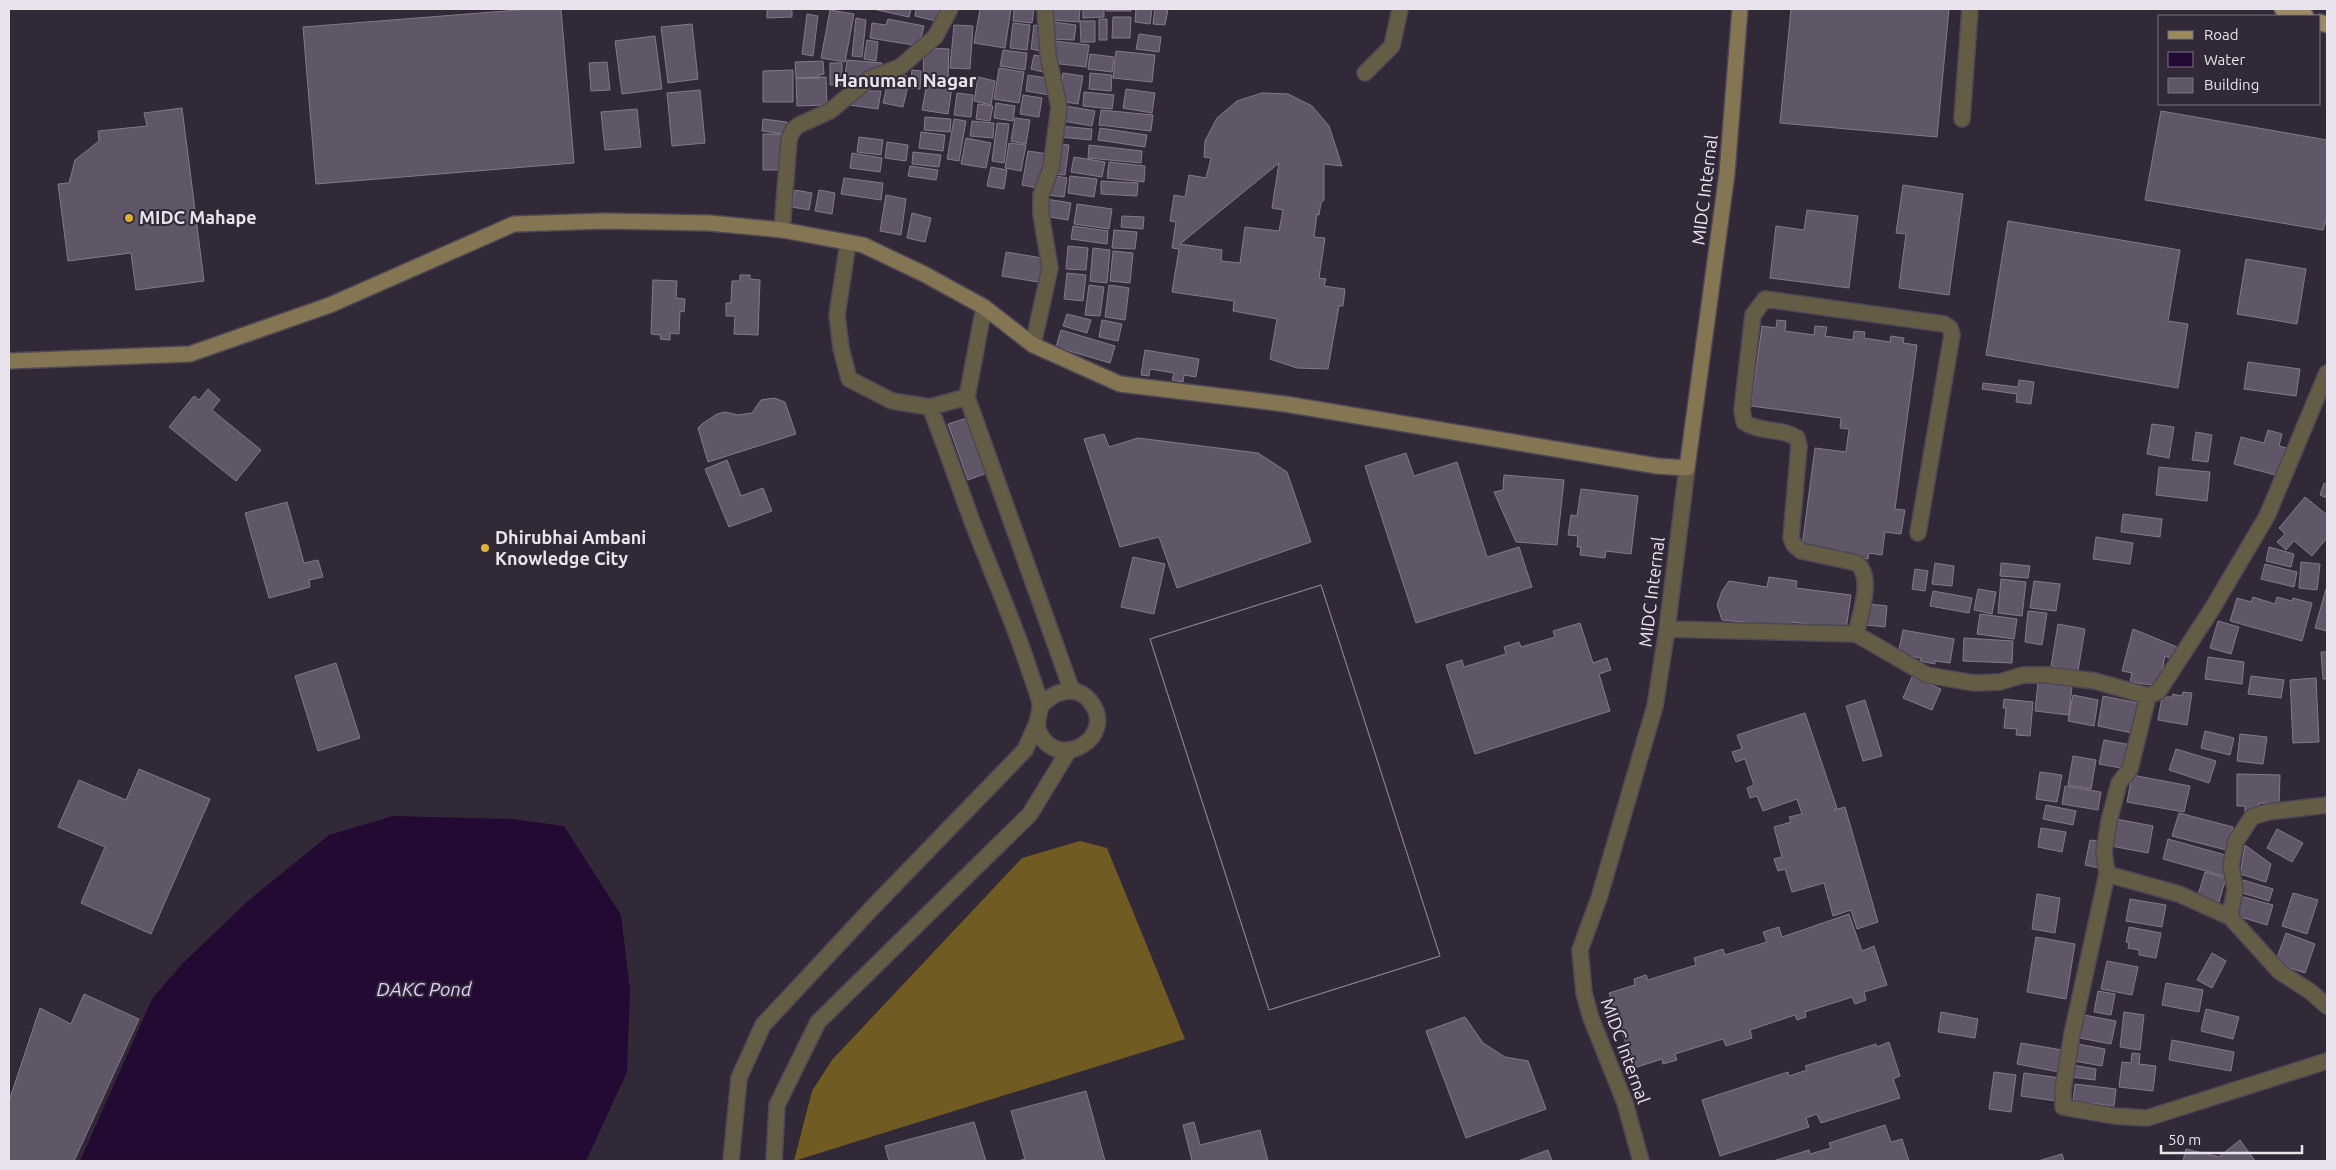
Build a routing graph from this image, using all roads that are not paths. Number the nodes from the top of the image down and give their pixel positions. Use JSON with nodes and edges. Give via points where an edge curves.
{"nodes":[{"id":1,"x":950,"y":9,"type":"edge"},
{"id":2,"x":1045,"y":9,"type":"edge"},
{"id":3,"x":1400,"y":9,"type":"edge"},
{"id":4,"x":1740,"y":9,"type":"edge"},
{"id":5,"x":1970,"y":9,"type":"edge"},
{"id":6,"x":2282,"y":9,"type":"edge"},
{"id":7,"x":2303,"y":15,"type":"edge"},
{"id":8,"x":1365,"y":73,"type":"dead end"},
{"id":9,"x":1962,"y":119,"type":"dead end"},
{"id":10,"x":782,"y":230,"type":"junction"},
{"id":11,"x":848,"y":242,"type":"junction"},
{"id":12,"x":984,"y":307,"type":"junction"},
{"id":13,"x":1033,"y":345,"type":"junction"},
{"id":14,"x":9,"y":361,"type":"edge"},
{"id":15,"x":2327,"y":373,"type":"edge"},
{"id":16,"x":967,"y":397,"type":"junction"},
{"id":17,"x":930,"y":407,"type":"junction"},
{"id":18,"x":1687,"y":468,"type":"junction"},
{"id":19,"x":1918,"y":532,"type":"dead end"},
{"id":20,"x":1667,"y":628,"type":"junction"},
{"id":21,"x":1856,"y":634,"type":"junction"},
{"id":22,"x":1072,"y":691,"type":"junction"},
{"id":23,"x":2148,"y":696,"type":"junction"},
{"id":24,"x":1041,"y":706,"type":"junction"},
{"id":25,"x":1037,"y":723,"type":"junction"},
{"id":26,"x":1069,"y":750,"type":"junction"},
{"id":27,"x":2327,"y":805,"type":"edge"},
{"id":28,"x":2107,"y":874,"type":"junction"},
{"id":29,"x":2230,"y":917,"type":"junction"},
{"id":30,"x":2327,"y":1006,"type":"edge"},
{"id":31,"x":2327,"y":1060,"type":"edge"},
{"id":32,"x":731,"y":1161,"type":"edge"},
{"id":33,"x":774,"y":1161,"type":"edge"},
{"id":34,"x":1641,"y":1161,"type":"edge"}],
"edges":[{"from":1,"to":10,"type":"street","via":[[934,37],[900,67],[869,79],[830,111],[793,130],[789,138]]},
{"from":2,"to":13,"type":"street","via":[[1048,55],[1059,106],[1051,168],[1041,195],[1050,268]]},
{"from":3,"to":8,"type":"street","via":[[1392,46]]},
{"from":4,"to":18,"type":"street","name":"MIDC Internal","via":[[1727,173]]},
{"from":5,"to":9,"type":"street"},
{"from":6,"to":7,"type":"main road"},
{"from":10,"to":11,"type":"street"},
{"from":10,"to":14,"type":"street","via":[[700,223],[604,221],[514,224],[330,305],[190,354]]},
{"from":11,"to":12,"type":"street","via":[[872,249]]},
{"from":11,"to":17,"type":"street","via":[[837,315],[849,379],[892,401]]},
{"from":12,"to":13,"type":"street"},
{"from":12,"to":16,"type":"street"},
{"from":13,"to":18,"type":"street","via":[[1120,384],[1285,404],[1657,466]]},
{"from":15,"to":23,"type":"street","via":[[2266,516],[2212,609],[2158,692]]},
{"from":16,"to":17,"type":"street"},
{"from":16,"to":22,"type":"street"},
{"from":17,"to":24,"type":"street"},
{"from":18,"to":20,"type":"street","name":"MIDC Internal"},
{"from":19,"to":21,"type":"street","via":[[1952,335],[1950,328],[1944,324],[1765,299],[1753,315],[1742,410],[1744,422],[1754,429],[1791,434],[1797,438],[1791,538],[1801,551],[1857,563],[1863,569],[1866,578]]},
{"from":20,"to":21,"type":"street"},
{"from":20,"to":34,"type":"street","name":"MIDC Internal","via":[[1654,706],[1580,950],[1590,1018],[1625,1104]]},
{"from":21,"to":23,"type":"street","via":[[1928,674],[1974,683],[2000,682],[2023,675],[2048,675],[2094,681]]},
{"from":22,"to":24,"type":"street","via":[[1054,694]]},
{"from":22,"to":26,"type":"street","via":[[1089,700],[1097,718],[1092,737],[1086,744]]},
{"from":23,"to":28,"type":"street","via":[[2130,769],[2119,783],[2109,821],[2104,852]]},
{"from":24,"to":25,"type":"street"},
{"from":25,"to":26,"type":"street","via":[[1039,732],[1051,746]]},
{"from":25,"to":32,"type":"street","via":[[1024,750],[763,1025],[739,1078]]},
{"from":26,"to":33,"type":"street","via":[[1030,814],[818,1022],[777,1105]]},
{"from":27,"to":29,"type":"street","via":[[2252,817],[2236,841],[2231,865],[2235,889]]},
{"from":28,"to":29,"type":"street","via":[[2178,894]]},
{"from":28,"to":31,"type":"street","via":[[2072,1034],[2063,1108],[2147,1118]]},
{"from":29,"to":30,"type":"street","via":[[2280,972]]}]}
